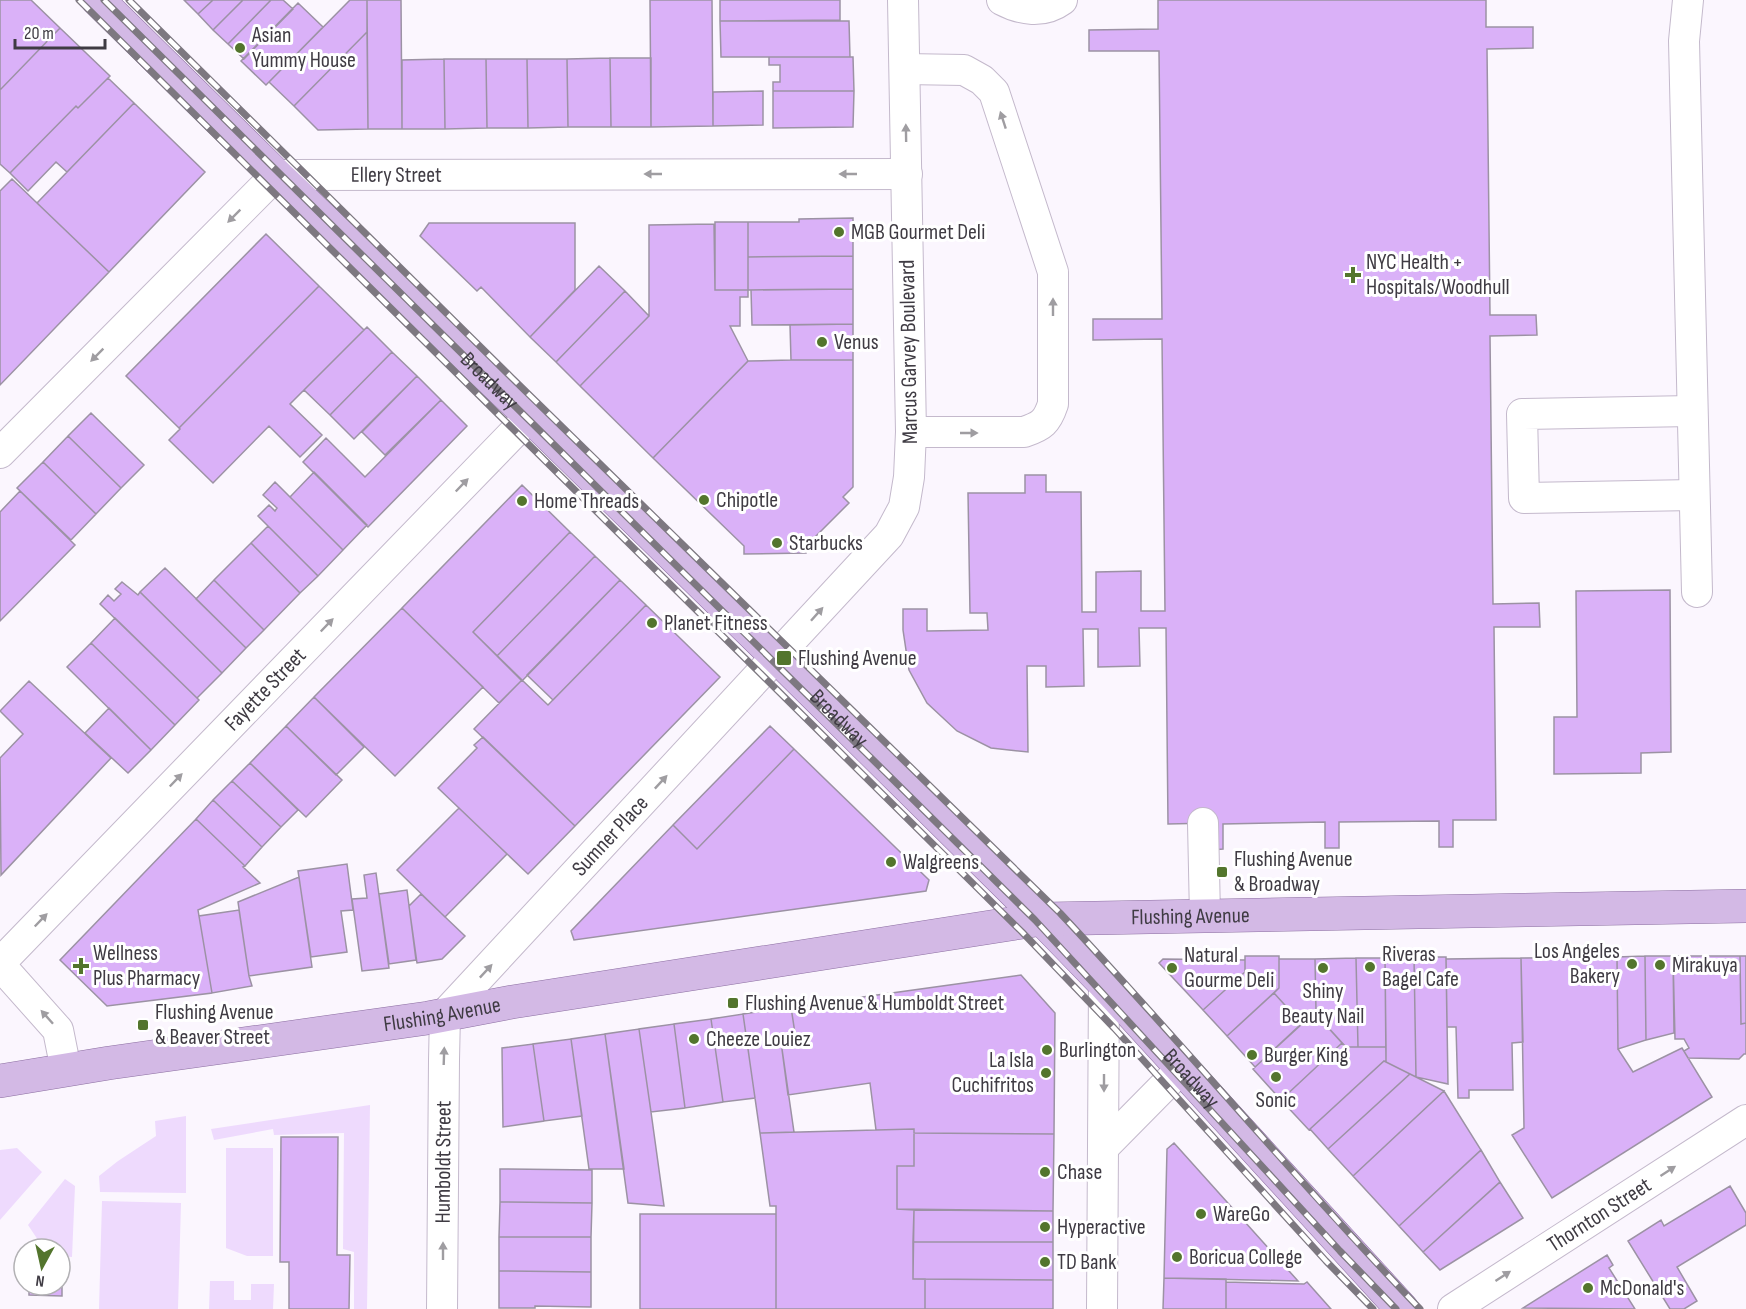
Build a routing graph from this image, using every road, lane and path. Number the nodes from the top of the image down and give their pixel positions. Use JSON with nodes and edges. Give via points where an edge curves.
{"nodes":[{"id":1,"x":98,"y":0,"type":"edge"},
{"id":2,"x":903,"y":0,"type":"edge"},
{"id":3,"x":1002,"y":0,"type":"edge"},
{"id":4,"x":1062,"y":0,"type":"edge"},
{"id":5,"x":1688,"y":0,"type":"edge"},
{"id":6,"x":905,"y":69,"type":"junction"},
{"id":7,"x":907,"y":174,"type":"junction"},
{"id":8,"x":276,"y":175,"type":"junction"},
{"id":9,"x":1692,"y":411,"type":"junction"},
{"id":10,"x":530,"y":416,"type":"junction"},
{"id":11,"x":911,"y":432,"type":"junction"},
{"id":12,"x":0,"y":453,"type":"edge"},
{"id":13,"x":1694,"y":495,"type":"junction"},
{"id":14,"x":1697,"y":592,"type":"dead end"},
{"id":15,"x":777,"y":657,"type":"junction"},
{"id":16,"x":1203,"y":823,"type":"dead end"},
{"id":17,"x":1746,"y":906,"type":"edge"},
{"id":18,"x":1205,"y":916,"type":"junction"},
{"id":19,"x":1042,"y":919,"type":"junction"},
{"id":20,"x":0,"y":964,"type":"edge"},
{"id":21,"x":1104,"y":983,"type":"junction"},
{"id":22,"x":446,"y":1014,"type":"junction"},
{"id":23,"x":1182,"y":1068,"type":"junction"},
{"id":24,"x":66,"y":1070,"type":"junction"},
{"id":25,"x":0,"y":1081,"type":"edge"},
{"id":26,"x":1746,"y":1120,"type":"edge"},
{"id":27,"x":1103,"y":1148,"type":"junction"},
{"id":28,"x":442,"y":1309,"type":"edge"},
{"id":29,"x":1102,"y":1309,"type":"edge"},
{"id":30,"x":1402,"y":1309,"type":"edge"},
{"id":31,"x":1453,"y":1309,"type":"edge"}],
"edges":[{"from":1,"to":8,"type":"main road","name":"Broadway"},
{"from":2,"to":6,"type":"street","name":"Marcus Garvey Boulevard"},
{"from":3,"to":4,"type":"street","via":[[1037,10]]},
{"from":5,"to":9,"type":"street","via":[[1684,41]]},
{"from":7,"to":6,"type":"street","name":"Marcus Garvey Boulevard","one_way":true},
{"from":11,"to":6,"type":"street","one_way":true,"via":[[1024,432],[1039,427],[1048,417],[1053,404],[1053,272],[994,92],[964,70]]},
{"from":7,"to":8,"type":"street","name":"Ellery Street","one_way":true},
{"from":7,"to":11,"type":"street","name":"Marcus Garvey Boulevard"},
{"from":8,"to":10,"type":"main road","name":"Broadway"},
{"from":8,"to":12,"type":"street","one_way":true},
{"from":9,"to":13,"type":"street"},
{"from":9,"to":13,"type":"street","via":[[1522,414],[1524,498]]},
{"from":10,"to":15,"type":"main road","name":"Broadway"},
{"from":20,"to":10,"type":"street","name":"Fayette Street","one_way":true},
{"from":15,"to":11,"type":"street","name":"Marcus Garvey Boulevard","one_way":true,"via":[[889,535],[904,507]]},
{"from":13,"to":14,"type":"street"},
{"from":15,"to":19,"type":"main road","name":"Broadway"},
{"from":22,"to":15,"type":"street","name":"Sumner Place","one_way":true},
{"from":16,"to":18,"type":"street"},
{"from":17,"to":18,"type":"main road","name":"Flushing Avenue"},
{"from":18,"to":19,"type":"main road","name":"Flushing Avenue"},
{"from":19,"to":21,"type":"main road","name":"Broadway"},
{"from":19,"to":22,"type":"main road","name":"Flushing Avenue"},
{"from":24,"to":20,"type":"street","one_way":true,"via":[[58,1030]]},
{"from":21,"to":23,"type":"main road","name":"Broadway"},
{"from":21,"to":27,"type":"street","one_way":true},
{"from":22,"to":24,"type":"main road","name":"Flushing Avenue"},
{"from":28,"to":22,"type":"street","name":"Humboldt Street","one_way":true},
{"from":23,"to":27,"type":"street"},
{"from":23,"to":30,"type":"main road","name":"Broadway"},
{"from":24,"to":25,"type":"main road","name":"Flushing Avenue"},
{"from":31,"to":26,"type":"street","name":"Thornton Street","one_way":true},
{"from":27,"to":29,"type":"street"}]}
